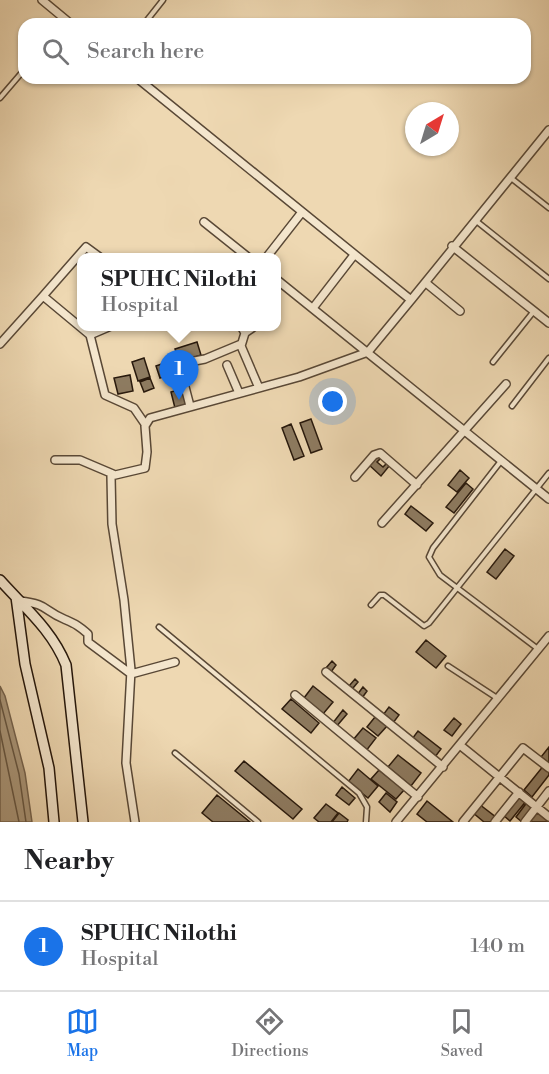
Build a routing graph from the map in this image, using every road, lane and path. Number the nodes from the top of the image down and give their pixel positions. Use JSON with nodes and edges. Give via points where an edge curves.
{"nodes":[{"id":1,"x":42,"y":0,"type":"edge"},
{"id":2,"x":163,"y":0,"type":"edge"},
{"id":3,"x":62,"y":18,"type":"edge"},
{"id":4,"x":149,"y":18,"type":"edge"},
{"id":5,"x":18,"y":77,"type":"edge"},
{"id":6,"x":144,"y":84,"type":"edge"},
{"id":7,"x":0,"y":98,"type":"edge"},
{"id":8,"x":548,"y":132,"type":"edge"},
{"id":9,"x":510,"y":177,"type":"junction"},
{"id":10,"x":549,"y":208,"type":"edge"},
{"id":11,"x":302,"y":212,"type":"junction"},
{"id":12,"x":475,"y":219,"type":"junction"},
{"id":13,"x":204,"y":222,"type":"dead end"},
{"id":14,"x":452,"y":246,"type":"junction"},
{"id":15,"x":81,"y":253,"type":"edge"},
{"id":16,"x":95,"y":253,"type":"edge"},
{"id":17,"x":243,"y":253,"type":"edge"},
{"id":18,"x":270,"y":253,"type":"edge"},
{"id":19,"x":354,"y":255,"type":"junction"},
{"id":20,"x":77,"y":257,"type":"edge"},
{"id":21,"x":549,"y":279,"type":"edge"},
{"id":22,"x":281,"y":283,"type":"edge"},
{"id":23,"x":426,"y":283,"type":"junction"},
{"id":24,"x":43,"y":296,"type":"junction"},
{"id":25,"x":411,"y":300,"type":"junction"},
{"id":26,"x":312,"y":308,"type":"junction"},
{"id":27,"x":460,"y":310,"type":"dead end"},
{"id":28,"x":534,"y":311,"type":"junction"},
{"id":29,"x":549,"y":323,"type":"edge"},
{"id":30,"x":77,"y":324,"type":"edge"},
{"id":31,"x":85,"y":331,"type":"edge"},
{"id":32,"x":100,"y":331,"type":"edge"},
{"id":33,"x":243,"y":331,"type":"edge"},
{"id":34,"x":90,"y":335,"type":"junction"},
{"id":35,"x":241,"y":344,"type":"junction"},
{"id":36,"x":0,"y":345,"type":"edge"},
{"id":37,"x":368,"y":352,"type":"junction"},
{"id":38,"x":549,"y":358,"type":"edge"},
{"id":39,"x":493,"y":362,"type":"dead end"},
{"id":40,"x":227,"y":365,"type":"dead end"},
{"id":41,"x":506,"y":384,"type":"dead end"},
{"id":42,"x":259,"y":388,"type":"junction"},
{"id":43,"x":239,"y":393,"type":"junction"},
{"id":44,"x":190,"y":406,"type":"junction"},
{"id":45,"x":513,"y":406,"type":"dead end"},
{"id":46,"x":145,"y":424,"type":"junction"},
{"id":47,"x":466,"y":431,"type":"junction"},
{"id":48,"x":55,"y":460,"type":"dead end"},
{"id":49,"x":502,"y":460,"type":"junction"},
{"id":50,"x":549,"y":473,"type":"edge"},
{"id":51,"x":113,"y":474,"type":"junction"},
{"id":52,"x":355,"y":477,"type":"dead end"},
{"id":53,"x":417,"y":484,"type":"junction"},
{"id":54,"x":537,"y":489,"type":"junction"},
{"id":55,"x":549,"y":499,"type":"edge"},
{"id":56,"x":382,"y":523,"type":"dead end"},
{"id":57,"x":0,"y":580,"type":"edge"},
{"id":58,"x":458,"y":589,"type":"junction"},
{"id":59,"x":18,"y":599,"type":"junction"},
{"id":60,"x":371,"y":606,"type":"dead end"},
{"id":61,"x":159,"y":627,"type":"dead end"},
{"id":62,"x":549,"y":636,"type":"edge"},
{"id":63,"x":538,"y":649,"type":"junction"},
{"id":64,"x":175,"y":662,"type":"dead end"},
{"id":65,"x":448,"y":666,"type":"dead end"},
{"id":66,"x":326,"y":672,"type":"dead end"},
{"id":67,"x":131,"y":674,"type":"junction"},
{"id":68,"x":295,"y":695,"type":"dead end"},
{"id":69,"x":498,"y":698,"type":"junction"},
{"id":70,"x":461,"y":746,"type":"junction"},
{"id":71,"x":175,"y":753,"type":"dead end"},
{"id":72,"x":443,"y":767,"type":"junction"},
{"id":73,"x":549,"y":768,"type":"edge"},
{"id":74,"x":499,"y":777,"type":"junction"},
{"id":75,"x":549,"y":791,"type":"edge"},
{"id":76,"x":519,"y":792,"type":"junction"},
{"id":77,"x":418,"y":796,"type":"junction"},
{"id":78,"x":537,"y":807,"type":"junction"},
{"id":79,"x":549,"y":817,"type":"edge"},
{"id":80,"x":54,"y":822,"type":"edge"},
{"id":81,"x":83,"y":822,"type":"edge"},
{"id":82,"x":135,"y":822,"type":"edge"},
{"id":83,"x":258,"y":822,"type":"edge"},
{"id":84,"x":366,"y":822,"type":"edge"},
{"id":85,"x":396,"y":822,"type":"edge"},
{"id":86,"x":463,"y":822,"type":"edge"},
{"id":87,"x":495,"y":822,"type":"edge"},
{"id":88,"x":525,"y":822,"type":"edge"}],
"edges":[{"from":1,"to":3,"type":"street"},
{"from":2,"to":4,"type":"lane"},
{"from":5,"to":7,"type":"lane"},
{"from":6,"to":11,"type":"street"},
{"from":8,"to":9,"type":"street"},
{"from":9,"to":10,"type":"lane"},
{"from":9,"to":12,"type":"street"},
{"from":11,"to":18,"type":"street"},
{"from":11,"to":19,"type":"street"},
{"from":12,"to":14,"type":"street"},
{"from":12,"to":21,"type":"lane"},
{"from":13,"to":17,"type":"street"},
{"from":14,"to":23,"type":"street"},
{"from":14,"to":28,"type":"street"},
{"from":15,"to":16,"type":"street","via":[[88,247]]},
{"from":19,"to":25,"type":"street"},
{"from":19,"to":26,"type":"street"},
{"from":20,"to":24,"type":"street"},
{"from":22,"to":26,"type":"street"},
{"from":23,"to":25,"type":"street"},
{"from":23,"to":27,"type":"street"},
{"from":24,"to":30,"type":"street"},
{"from":24,"to":36,"type":"street"},
{"from":25,"to":37,"type":"street"},
{"from":26,"to":37,"type":"street"},
{"from":28,"to":29,"type":"street"},
{"from":28,"to":39,"type":"lane"},
{"from":31,"to":34,"type":"street"},
{"from":32,"to":34,"type":"street"},
{"from":33,"to":35,"type":"street"},
{"from":34,"to":46,"type":"street","via":[[105,395],[134,408]]},
{"from":35,"to":42,"type":"street"},
{"from":35,"to":44,"type":"street","via":[[179,364]]},
{"from":37,"to":42,"type":"street"},
{"from":37,"to":47,"type":"street"},
{"from":38,"to":45,"type":"lane"},
{"from":40,"to":43,"type":"street"},
{"from":41,"to":47,"type":"street"},
{"from":42,"to":43,"type":"street"},
{"from":43,"to":44,"type":"street"},
{"from":44,"to":46,"type":"street","via":[[150,418]]},
{"from":46,"to":51,"type":"street","via":[[145,468]]},
{"from":47,"to":49,"type":"street"},
{"from":47,"to":53,"type":"street"},
{"from":48,"to":51,"type":"street","via":[[80,460]]},
{"from":49,"to":54,"type":"street"},
{"from":49,"to":58,"type":"lane","via":[[430,552],[434,568]]},
{"from":50,"to":54,"type":"lane"},
{"from":51,"to":67,"type":"street","via":[[112,524]]},
{"from":52,"to":53,"type":"street","via":[[380,453]]},
{"from":53,"to":56,"type":"street"},
{"from":54,"to":55,"type":"street"},
{"from":54,"to":58,"type":"lane"},
{"from":57,"to":59,"type":"street"},
{"from":58,"to":60,"type":"lane","via":[[425,626],[384,595]]},
{"from":58,"to":63,"type":"lane"},
{"from":59,"to":67,"type":"street","via":[[41,603],[73,621],[88,634],[88,642]]},
{"from":59,"to":80,"type":"street","via":[[25,664],[49,768]]},
{"from":59,"to":81,"type":"street","via":[[52,637],[69,674]]},
{"from":61,"to":84,"type":"lane","via":[[359,794],[367,807]]},
{"from":62,"to":63,"type":"street"},
{"from":63,"to":69,"type":"street"},
{"from":64,"to":67,"type":"street"},
{"from":65,"to":69,"type":"lane"},
{"from":66,"to":72,"type":"street"},
{"from":67,"to":82,"type":"street","via":[[126,763]]},
{"from":68,"to":77,"type":"street"},
{"from":69,"to":70,"type":"street"},
{"from":70,"to":72,"type":"street"},
{"from":70,"to":74,"type":"street"},
{"from":71,"to":83,"type":"lane"},
{"from":72,"to":77,"type":"street"},
{"from":73,"to":74,"type":"street","via":[[523,748]]},
{"from":74,"to":76,"type":"street"},
{"from":74,"to":86,"type":"street"},
{"from":75,"to":78,"type":"street"},
{"from":76,"to":78,"type":"street"},
{"from":76,"to":87,"type":"street"},
{"from":77,"to":85,"type":"street"},
{"from":78,"to":79,"type":"street"},
{"from":78,"to":88,"type":"street"}]}
